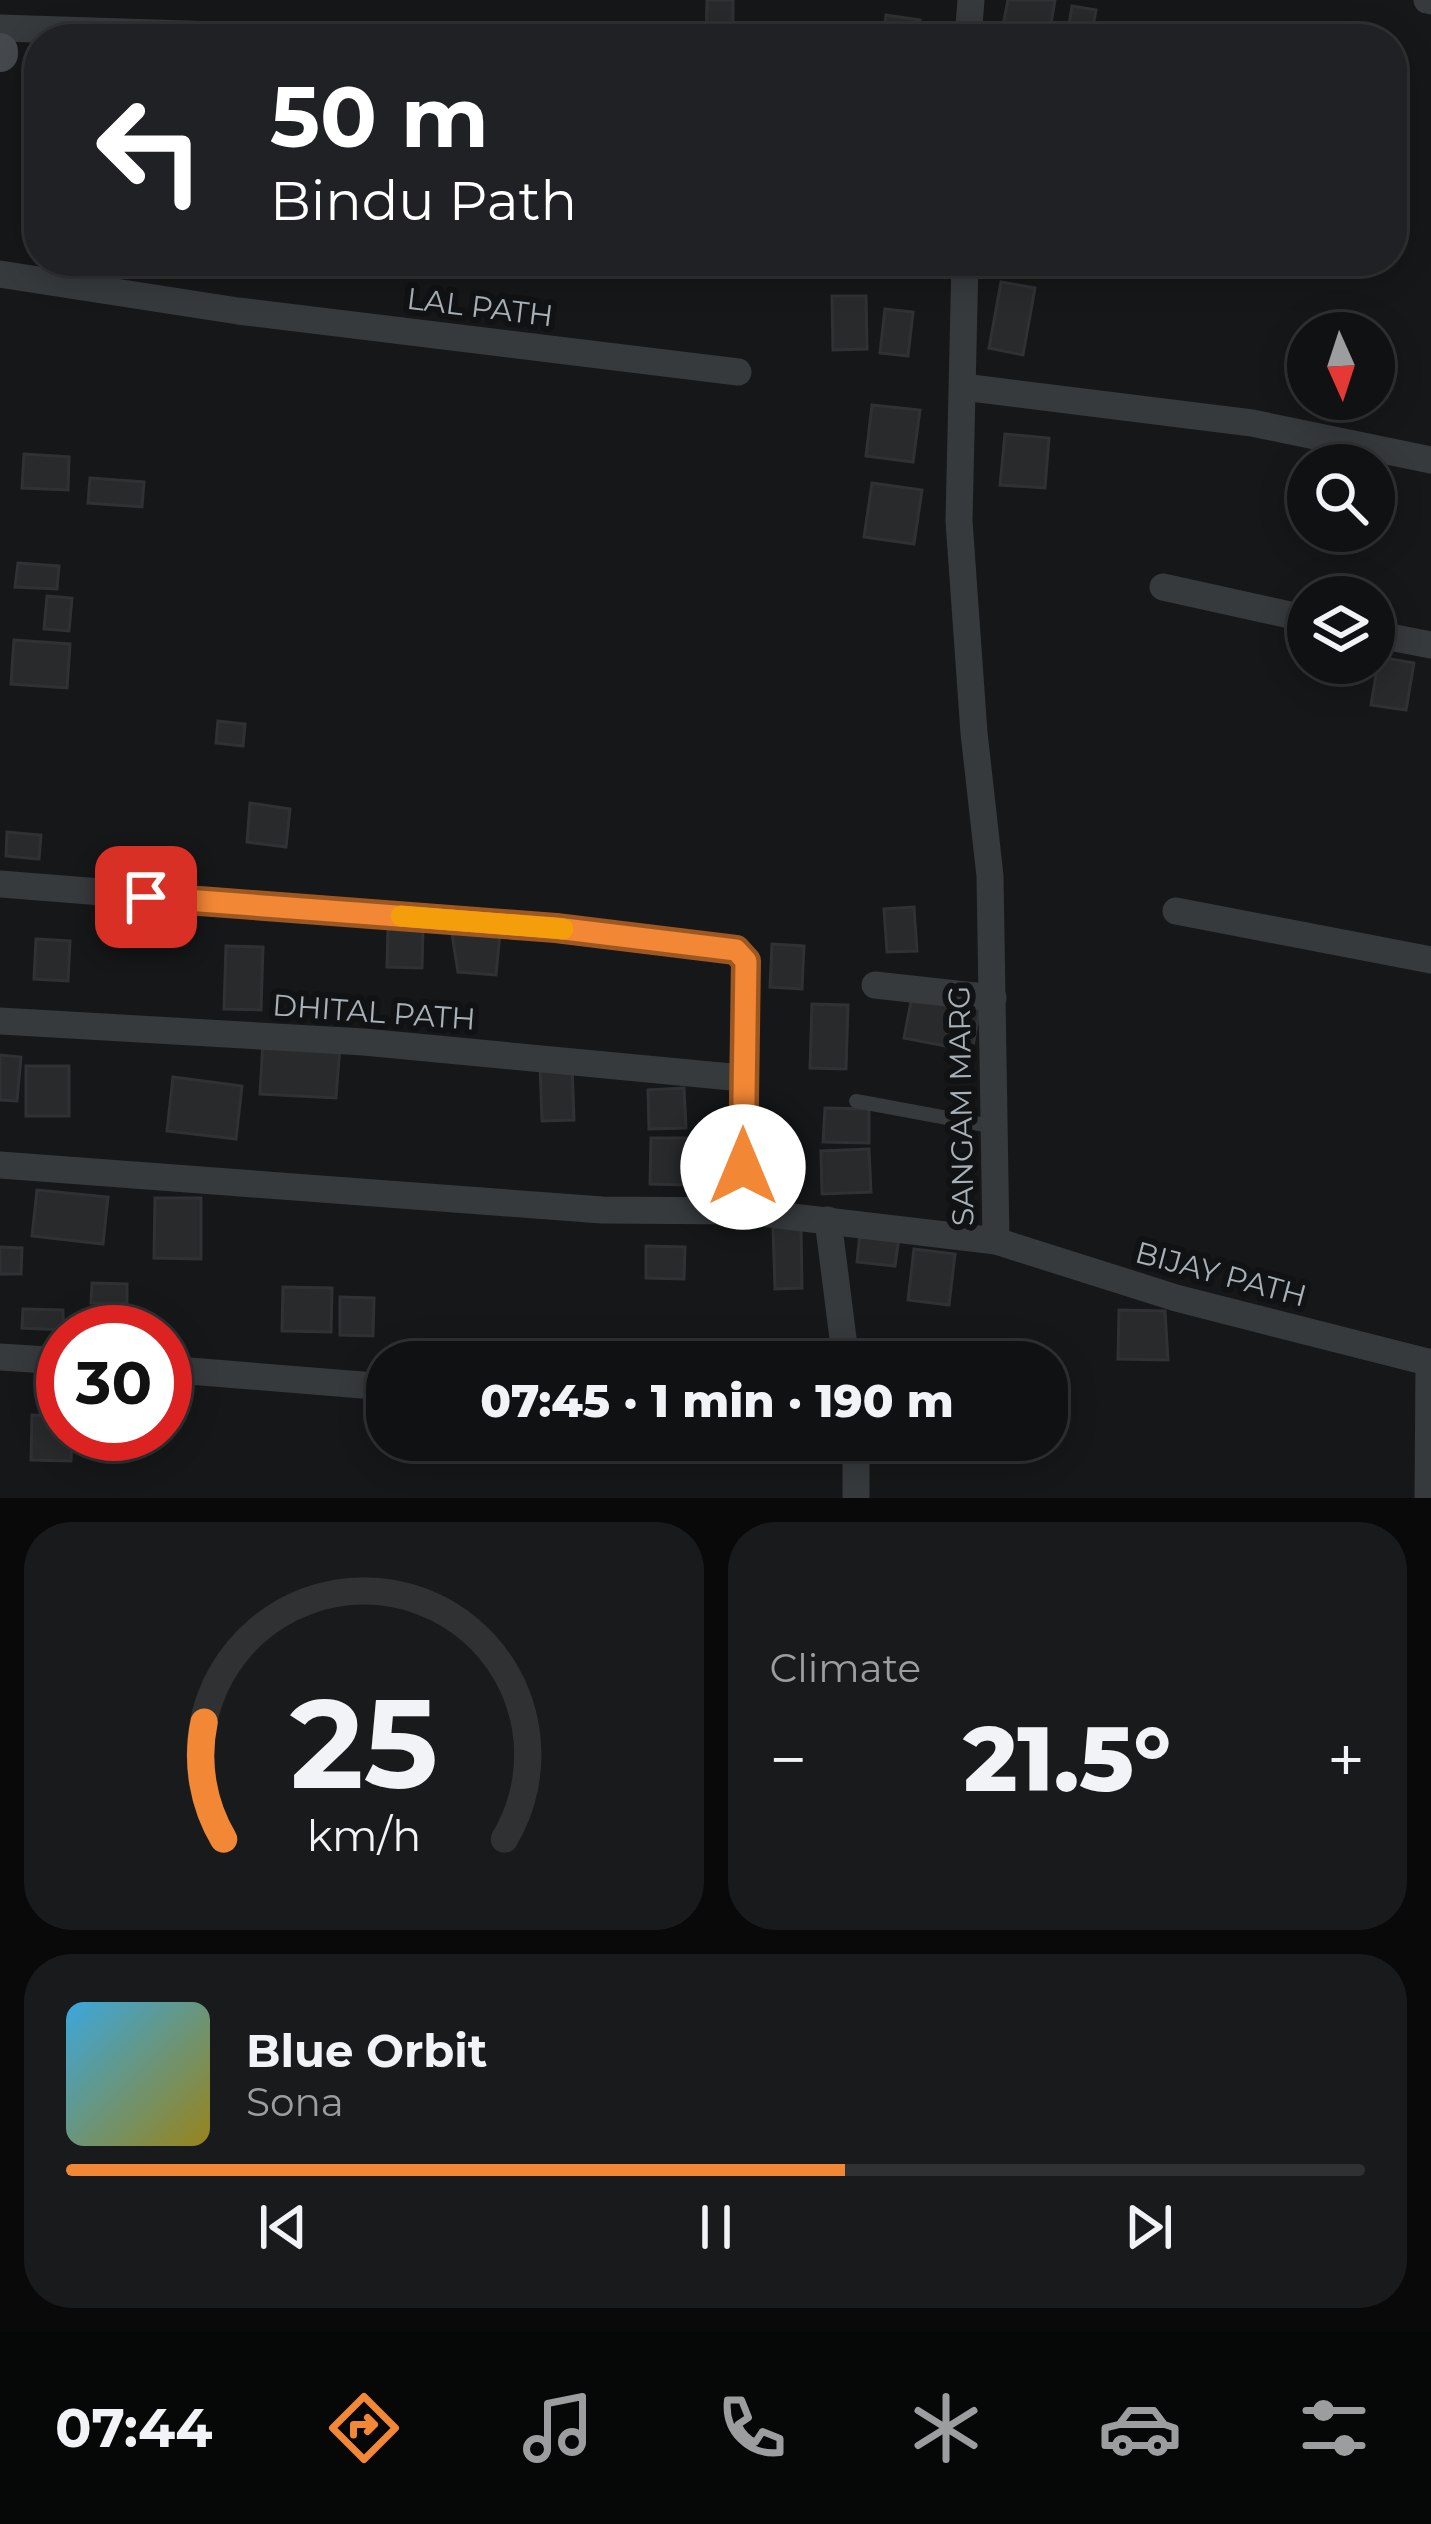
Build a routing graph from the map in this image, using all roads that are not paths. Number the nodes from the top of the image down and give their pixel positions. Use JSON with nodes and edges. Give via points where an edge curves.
{"nodes":[{"id":1,"x":0,"y":274,"type":"edge"},
{"id":2,"x":965,"y":276,"type":"edge"},
{"id":3,"x":738,"y":372,"type":"dead end"},
{"id":4,"x":964,"y":387,"type":"junction"},
{"id":5,"x":1431,"y":460,"type":"edge"},
{"id":6,"x":1163,"y":587,"type":"dead end"},
{"id":7,"x":1287,"y":615,"type":"edge"},
{"id":8,"x":1395,"y":638,"type":"edge"},
{"id":9,"x":1431,"y":645,"type":"edge"},
{"id":10,"x":0,"y":884,"type":"edge"},
{"id":11,"x":1176,"y":911,"type":"dead end"},
{"id":12,"x":1431,"y":960,"type":"edge"},
{"id":13,"x":874,"y":985,"type":"dead end"},
{"id":14,"x":993,"y":998,"type":"junction"},
{"id":15,"x":0,"y":1021,"type":"edge"},
{"id":16,"x":742,"y":1078,"type":"junction"},
{"id":17,"x":856,"y":1101,"type":"dead end"},
{"id":18,"x":996,"y":1127,"type":"junction"},
{"id":19,"x":0,"y":1165,"type":"edge"},
{"id":20,"x":743,"y":1211,"type":"junction"},
{"id":21,"x":828,"y":1220,"type":"junction"},
{"id":22,"x":996,"y":1241,"type":"junction"},
{"id":23,"x":843,"y":1341,"type":"edge"},
{"id":24,"x":0,"y":1357,"type":"edge"},
{"id":25,"x":36,"y":1359,"type":"edge"},
{"id":26,"x":1430,"y":1362,"type":"edge"},
{"id":27,"x":192,"y":1371,"type":"edge"},
{"id":28,"x":366,"y":1385,"type":"edge"},
{"id":29,"x":856,"y":1461,"type":"edge"},
{"id":30,"x":856,"y":1498,"type":"edge"},
{"id":31,"x":1428,"y":1498,"type":"edge"}],
"edges":[{"from":1,"to":3,"type":"street","name":"LAL PATH"},
{"from":2,"to":4,"type":"street","name":"SANGAM MARG"},
{"from":4,"to":5,"type":"street","via":[[1252,423]]},
{"from":4,"to":14,"type":"street","name":"SANGAM MARG","via":[[959,521]]},
{"from":6,"to":7,"type":"street"},
{"from":8,"to":9,"type":"street"},
{"from":10,"to":16,"type":"street","via":[[736,950],[746,961]]},
{"from":11,"to":12,"type":"street"},
{"from":13,"to":14,"type":"street"},
{"from":14,"to":18,"type":"street","name":"SANGAM MARG"},
{"from":15,"to":16,"type":"street","name":"DHITAL PATH","via":[[364,1042]]},
{"from":16,"to":20,"type":"street"},
{"from":17,"to":18,"type":"lane"},
{"from":18,"to":22,"type":"street","name":"SANGAM MARG"},
{"from":19,"to":20,"type":"street","name":"SANGAM MARG","via":[[602,1210]]},
{"from":20,"to":21,"type":"street","name":"SANGAM MARG"},
{"from":21,"to":22,"type":"street","name":"SANGAM MARG"},
{"from":21,"to":23,"type":"street"},
{"from":22,"to":26,"type":"street","name":"BIJAY PATH","via":[[1176,1298]]},
{"from":24,"to":25,"type":"street"},
{"from":26,"to":31,"type":"street"},
{"from":27,"to":28,"type":"street"},
{"from":29,"to":30,"type":"street"}]}
